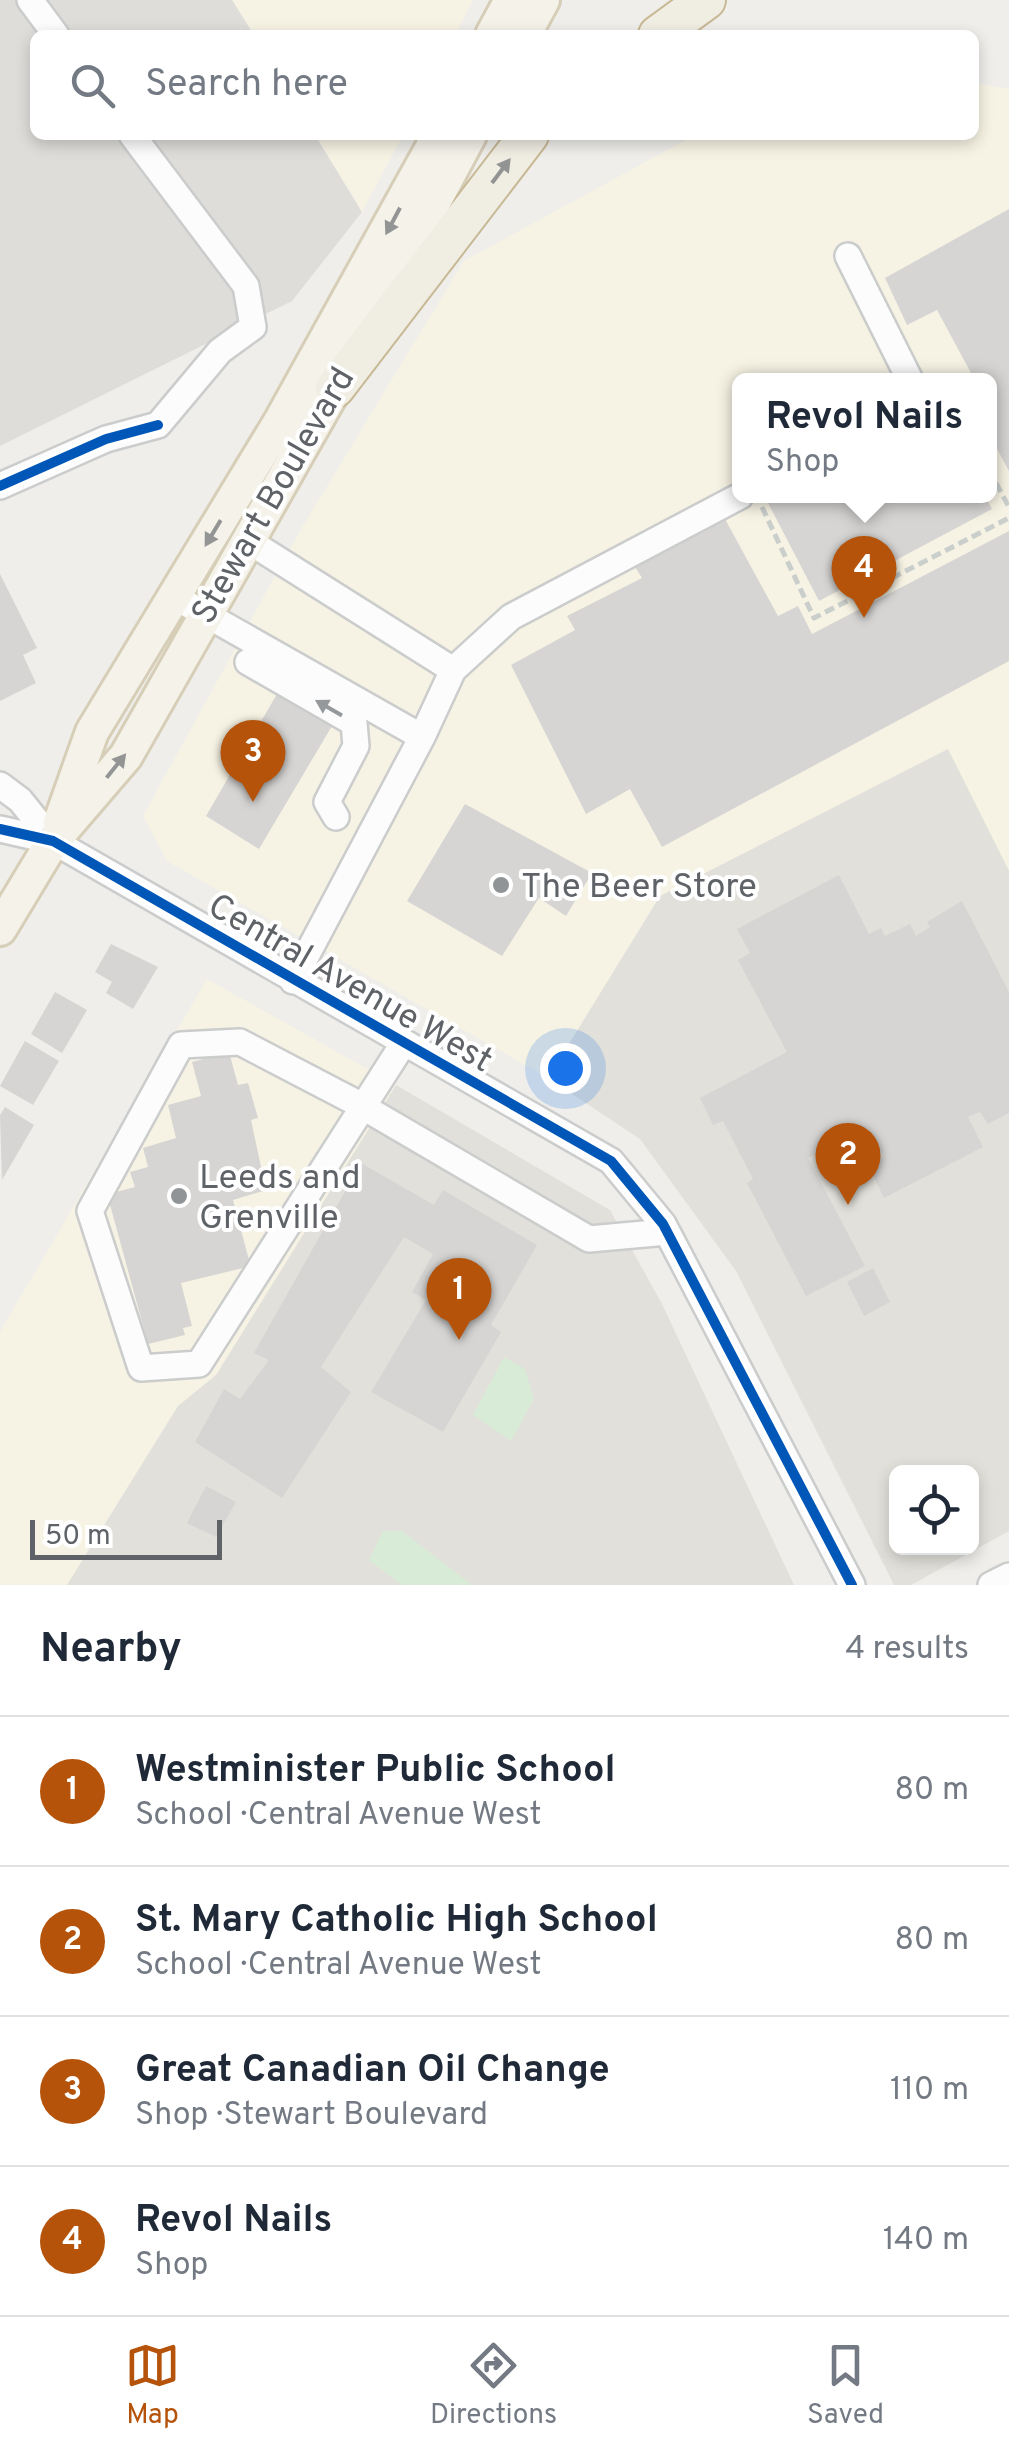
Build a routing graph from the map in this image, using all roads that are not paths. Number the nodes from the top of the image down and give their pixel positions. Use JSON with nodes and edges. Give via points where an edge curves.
{"nodes":[{"id":1,"x":30,"y":0,"type":"edge"},
{"id":2,"x":511,"y":0,"type":"edge"},
{"id":3,"x":543,"y":0,"type":"edge"},
{"id":4,"x":706,"y":0,"type":"edge"},
{"id":5,"x":52,"y":30,"type":"edge"},
{"id":6,"x":495,"y":30,"type":"edge"},
{"id":7,"x":527,"y":30,"type":"edge"},
{"id":8,"x":665,"y":30,"type":"edge"},
{"id":9,"x":136,"y":140,"type":"edge"},
{"id":10,"x":436,"y":140,"type":"edge"},
{"id":11,"x":467,"y":140,"type":"edge"},
{"id":12,"x":524,"y":140,"type":"edge"},
{"id":13,"x":848,"y":256,"type":"dead end"},
{"id":14,"x":906,"y":373,"type":"edge"},
{"id":15,"x":336,"y":388,"type":"junction"},
{"id":16,"x":0,"y":486,"type":"edge"},
{"id":17,"x":732,"y":500,"type":"edge"},
{"id":18,"x":247,"y":540,"type":"junction"},
{"id":19,"x":175,"y":597,"type":"junction"},
{"id":20,"x":205,"y":611,"type":"junction"},
{"id":21,"x":248,"y":662,"type":"dead end"},
{"id":22,"x":453,"y":670,"type":"junction"},
{"id":23,"x":422,"y":737,"type":"junction"},
{"id":24,"x":0,"y":785,"type":"edge"},
{"id":25,"x":336,"y":817,"type":"dead end"},
{"id":26,"x":0,"y":829,"type":"edge"},
{"id":27,"x":54,"y":841,"type":"junction"},
{"id":28,"x":0,"y":929,"type":"edge"},
{"id":29,"x":293,"y":981,"type":"junction"},
{"id":30,"x":403,"y":1044,"type":"junction"},
{"id":31,"x":364,"y":1108,"type":"junction"},
{"id":32,"x":666,"y":1232,"type":"junction"},
{"id":33,"x":1009,"y":1576,"type":"edge"},
{"id":34,"x":852,"y":1585,"type":"edge"},
{"id":35,"x":991,"y":1585,"type":"edge"}],
"edges":[{"from":1,"to":5,"type":"street"},
{"from":2,"to":6,"type":"main road"},
{"from":3,"to":7,"type":"main road"},
{"from":4,"to":8,"type":"highway"},
{"from":9,"to":16,"type":"street","via":[[246,286],[253,327],[220,351],[158,425],[106,439]]},
{"from":10,"to":19,"type":"main road","name":"Stewart Boulevard","one_way":true},
{"from":11,"to":15,"type":"main road","name":"Stewart Boulevard"},
{"from":15,"to":12,"type":"highway","one_way":true},
{"from":13,"to":14,"type":"street"},
{"from":15,"to":18,"type":"main road","name":"Stewart Boulevard"},
{"from":17,"to":22,"type":"street","via":[[511,617]]},
{"from":18,"to":20,"type":"main road","name":"Stewart Boulevard"},
{"from":18,"to":22,"type":"street"},
{"from":19,"to":20,"type":"street"},
{"from":19,"to":27,"type":"main road","name":"Stewart Boulevard","via":[[92,732]]},
{"from":20,"to":23,"type":"street"},
{"from":27,"to":20,"type":"main road","name":"Stewart Boulevard","one_way":true,"via":[[126,756]]},
{"from":25,"to":21,"type":"street","one_way":true,"via":[[327,802],[356,746],[354,723]]},
{"from":22,"to":23,"type":"street"},
{"from":23,"to":29,"type":"street"},
{"from":24,"to":27,"type":"street","name":"Central Avenue West"},
{"from":26,"to":27,"type":"street","name":"Central Avenue West"},
{"from":27,"to":28,"type":"main road","name":"Stewart Boulevard"},
{"from":27,"to":29,"type":"street","name":"Central Avenue West"},
{"from":29,"to":30,"type":"street","name":"Central Avenue West"},
{"from":30,"to":31,"type":"street"},
{"from":30,"to":32,"type":"street","name":"Central Avenue West","via":[[612,1161]]},
{"from":31,"to":31,"type":"street","via":[[240,1042],[182,1046],[90,1212],[142,1368],[199,1364]]},
{"from":31,"to":32,"type":"street","via":[[589,1239]]},
{"from":32,"to":34,"type":"street","name":"Central Avenue West"},
{"from":33,"to":35,"type":"street"}]}
